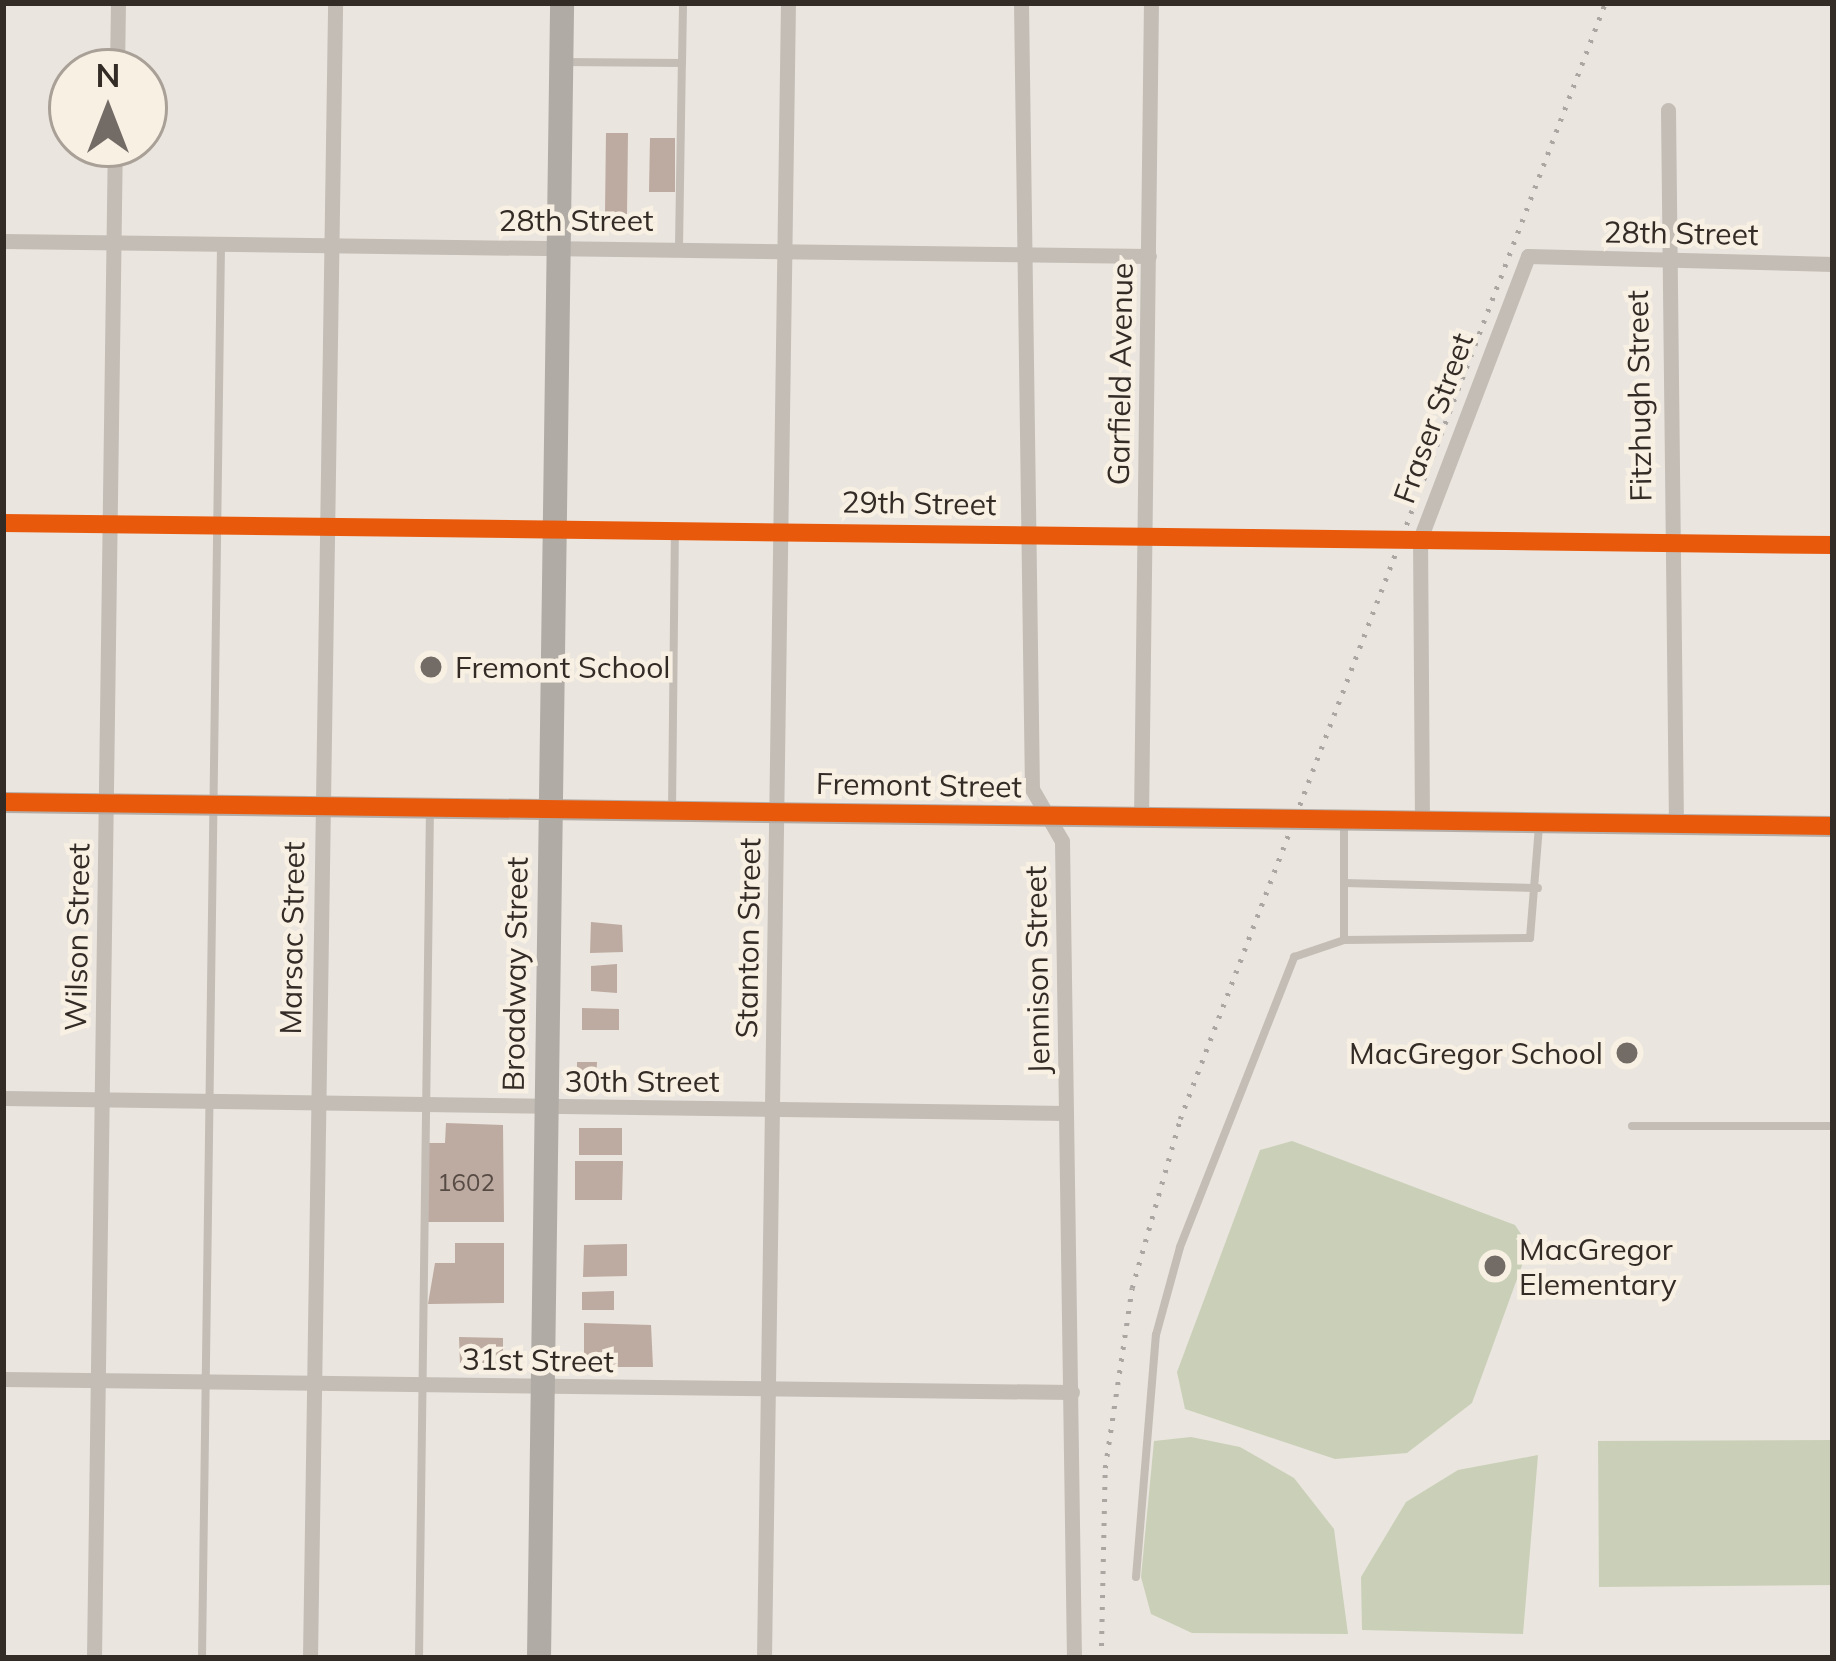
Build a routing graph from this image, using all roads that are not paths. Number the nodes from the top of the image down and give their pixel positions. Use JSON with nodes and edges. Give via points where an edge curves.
{"nodes":[{"id":1,"x":118,"y":3,"type":"edge"},
{"id":2,"x":334,"y":3,"type":"edge"},
{"id":3,"x":562,"y":3,"type":"edge"},
{"id":4,"x":683,"y":3,"type":"edge"},
{"id":5,"x":788,"y":3,"type":"edge"},
{"id":6,"x":1021,"y":3,"type":"edge"},
{"id":7,"x":1151,"y":3,"type":"edge"},
{"id":8,"x":117,"y":48,"type":"edge"},
{"id":9,"x":562,"y":62,"type":"junction"},
{"id":10,"x":682,"y":63,"type":"junction"},
{"id":11,"x":1668,"y":110,"type":"dead end"},
{"id":12,"x":115,"y":168,"type":"edge"},
{"id":13,"x":3,"y":241,"type":"edge"},
{"id":14,"x":113,"y":242,"type":"junction"},
{"id":15,"x":221,"y":242,"type":"junction"},
{"id":16,"x":329,"y":243,"type":"junction"},
{"id":17,"x":559,"y":248,"type":"junction"},
{"id":18,"x":679,"y":248,"type":"junction"},
{"id":19,"x":786,"y":248,"type":"junction"},
{"id":20,"x":1024,"y":252,"type":"junction"},
{"id":21,"x":1149,"y":256,"type":"junction"},
{"id":22,"x":1528,"y":256,"type":"joint"},
{"id":23,"x":1664,"y":260,"type":"junction"},
{"id":24,"x":1833,"y":263,"type":"edge"},
{"id":25,"x":3,"y":523,"type":"edge"},
{"id":26,"x":110,"y":524,"type":"junction"},
{"id":27,"x":220,"y":524,"type":"junction"},
{"id":28,"x":326,"y":524,"type":"junction"},
{"id":29,"x":552,"y":527,"type":"junction"},
{"id":30,"x":675,"y":530,"type":"junction"},
{"id":31,"x":778,"y":530,"type":"junction"},
{"id":32,"x":1026,"y":535,"type":"junction"},
{"id":33,"x":1144,"y":535,"type":"junction"},
{"id":34,"x":1420,"y":538,"type":"junction"},
{"id":35,"x":1668,"y":542,"type":"junction"},
{"id":36,"x":1833,"y":545,"type":"edge"},
{"id":37,"x":3,"y":802,"type":"edge"},
{"id":38,"x":106,"y":804,"type":"junction"},
{"id":39,"x":215,"y":806,"type":"junction"},
{"id":40,"x":321,"y":807,"type":"junction"},
{"id":41,"x":430,"y":809,"type":"junction"},
{"id":42,"x":548,"y":811,"type":"junction"},
{"id":43,"x":671,"y":812,"type":"junction"},
{"id":44,"x":778,"y":812,"type":"junction"},
{"id":45,"x":1039,"y":818,"type":"junction"},
{"id":46,"x":1141,"y":819,"type":"junction"},
{"id":47,"x":1344,"y":821,"type":"junction"},
{"id":48,"x":1422,"y":822,"type":"junction"},
{"id":49,"x":1539,"y":823,"type":"junction"},
{"id":50,"x":1676,"y":824,"type":"junction"},
{"id":51,"x":1833,"y":826,"type":"edge"},
{"id":52,"x":1344,"y":883,"type":"junction"},
{"id":53,"x":1538,"y":888,"type":"junction"},
{"id":54,"x":1344,"y":940,"type":"junction"},
{"id":55,"x":3,"y":1098,"type":"edge"},
{"id":56,"x":102,"y":1099,"type":"junction"},
{"id":57,"x":210,"y":1100,"type":"junction"},
{"id":58,"x":316,"y":1101,"type":"junction"},
{"id":59,"x":425,"y":1105,"type":"junction"},
{"id":60,"x":542,"y":1108,"type":"junction"},
{"id":61,"x":772,"y":1109,"type":"junction"},
{"id":62,"x":1065,"y":1113,"type":"junction"},
{"id":63,"x":1632,"y":1126,"type":"dead end"},
{"id":64,"x":1833,"y":1126,"type":"edge"},
{"id":65,"x":3,"y":1379,"type":"edge"},
{"id":66,"x":98,"y":1380,"type":"junction"},
{"id":67,"x":206,"y":1381,"type":"junction"},
{"id":68,"x":313,"y":1383,"type":"junction"},
{"id":69,"x":424,"y":1384,"type":"junction"},
{"id":70,"x":542,"y":1388,"type":"junction"},
{"id":71,"x":767,"y":1389,"type":"junction"},
{"id":72,"x":1072,"y":1392,"type":"junction"},
{"id":73,"x":1136,"y":1577,"type":"dead end"},
{"id":74,"x":94,"y":1658,"type":"edge"},
{"id":75,"x":202,"y":1658,"type":"edge"},
{"id":76,"x":310,"y":1658,"type":"edge"},
{"id":77,"x":419,"y":1658,"type":"edge"},
{"id":78,"x":539,"y":1658,"type":"edge"},
{"id":79,"x":764,"y":1658,"type":"edge"},
{"id":80,"x":1074,"y":1658,"type":"edge"}],
"edges":[{"from":1,"to":8,"type":"street"},
{"from":2,"to":16,"type":"street","name":"Marsac Street"},
{"from":3,"to":9,"type":"main road","name":"Broadway Street"},
{"from":4,"to":10,"type":"lane"},
{"from":5,"to":19,"type":"street","name":"Stanton Street"},
{"from":6,"to":20,"type":"street","name":"Jennison Street"},
{"from":7,"to":21,"type":"street","name":"Garfield Avenue"},
{"from":9,"to":10,"type":"lane"},
{"from":9,"to":17,"type":"main road","name":"Broadway Street"},
{"from":10,"to":18,"type":"lane"},
{"from":11,"to":23,"type":"street","name":"Fitzhugh Street"},
{"from":12,"to":14,"type":"street","name":"Wilson Street"},
{"from":13,"to":14,"type":"street","name":"28th Street"},
{"from":14,"to":15,"type":"street","name":"28th Street"},
{"from":14,"to":26,"type":"street","name":"Wilson Street"},
{"from":15,"to":16,"type":"street","name":"28th Street"},
{"from":15,"to":27,"type":"lane"},
{"from":16,"to":17,"type":"street","name":"28th Street"},
{"from":16,"to":28,"type":"street","name":"Marsac Street"},
{"from":17,"to":18,"type":"street","name":"28th Street"},
{"from":17,"to":29,"type":"main road","name":"Broadway Street"},
{"from":18,"to":19,"type":"street","name":"28th Street"},
{"from":19,"to":20,"type":"street","name":"28th Street"},
{"from":19,"to":31,"type":"street","name":"Stanton Street"},
{"from":20,"to":21,"type":"street","name":"28th Street"},
{"from":20,"to":32,"type":"street","name":"Jennison Street"},
{"from":21,"to":33,"type":"street","name":"Garfield Avenue"},
{"from":22,"to":23,"type":"street","name":"28th Street"},
{"from":22,"to":34,"type":"street","name":"Fraser Street"},
{"from":23,"to":24,"type":"street","name":"28th Street"},
{"from":23,"to":35,"type":"street","name":"Fitzhugh Street"},
{"from":25,"to":26,"type":"street","name":"29th Street"},
{"from":26,"to":27,"type":"street","name":"29th Street"},
{"from":26,"to":38,"type":"street","name":"Wilson Street"},
{"from":27,"to":28,"type":"street","name":"29th Street"},
{"from":27,"to":39,"type":"lane"},
{"from":28,"to":29,"type":"street","name":"29th Street"},
{"from":28,"to":40,"type":"street","name":"Marsac Street"},
{"from":29,"to":30,"type":"street","name":"29th Street"},
{"from":29,"to":42,"type":"main road","name":"Broadway Street"},
{"from":30,"to":31,"type":"street","name":"29th Street"},
{"from":30,"to":43,"type":"lane"},
{"from":31,"to":32,"type":"street","name":"29th Street"},
{"from":31,"to":44,"type":"street","name":"Stanton Street"},
{"from":32,"to":33,"type":"street","name":"29th Street"},
{"from":32,"to":45,"type":"street","name":"Jennison Street"},
{"from":33,"to":34,"type":"street","name":"29th Street"},
{"from":33,"to":46,"type":"street","name":"Garfield Avenue"},
{"from":34,"to":35,"type":"street","name":"29th Street"},
{"from":34,"to":48,"type":"street","name":"Fraser Street"},
{"from":35,"to":36,"type":"street","name":"29th Street"},
{"from":35,"to":50,"type":"street","name":"Fitzhugh Street"},
{"from":37,"to":38,"type":"street","name":"Fremont Street"},
{"from":38,"to":39,"type":"street","name":"Fremont Street"},
{"from":38,"to":56,"type":"street","name":"Wilson Street"},
{"from":39,"to":40,"type":"street","name":"Fremont Street"},
{"from":39,"to":57,"type":"lane"},
{"from":40,"to":41,"type":"street","name":"Fremont Street"},
{"from":40,"to":58,"type":"street","name":"Marsac Street"},
{"from":41,"to":42,"type":"street","name":"Fremont Street"},
{"from":41,"to":59,"type":"lane"},
{"from":42,"to":43,"type":"street","name":"Fremont Street"},
{"from":42,"to":60,"type":"main road","name":"Broadway Street"},
{"from":43,"to":44,"type":"street","name":"Fremont Street"},
{"from":44,"to":45,"type":"street","name":"Fremont Street"},
{"from":44,"to":61,"type":"street","name":"Stanton Street"},
{"from":45,"to":46,"type":"street","name":"Fremont Street"},
{"from":45,"to":62,"type":"street","name":"Jennison Street","via":[[1062,841]]},
{"from":46,"to":47,"type":"street","name":"Fremont Street"},
{"from":47,"to":48,"type":"street","name":"Fremont Street"},
{"from":47,"to":52,"type":"lane"},
{"from":48,"to":49,"type":"street","name":"Fremont Street"},
{"from":49,"to":50,"type":"street","name":"Fremont Street"},
{"from":49,"to":53,"type":"lane"},
{"from":50,"to":51,"type":"street","name":"Fremont Street"},
{"from":52,"to":53,"type":"lane"},
{"from":52,"to":54,"type":"lane"},
{"from":53,"to":54,"type":"lane","via":[[1534,933],[1522,941]]},
{"from":54,"to":73,"type":"lane","via":[[1294,957],[1180,1247],[1156,1336]]},
{"from":55,"to":56,"type":"street","name":"30th Street"},
{"from":56,"to":57,"type":"street","name":"30th Street"},
{"from":56,"to":66,"type":"street","name":"Wilson Street"},
{"from":57,"to":58,"type":"street","name":"30th Street"},
{"from":57,"to":67,"type":"lane"},
{"from":58,"to":59,"type":"street","name":"30th Street"},
{"from":58,"to":68,"type":"street","name":"Marsac Street"},
{"from":59,"to":60,"type":"street","name":"30th Street"},
{"from":59,"to":69,"type":"lane"},
{"from":60,"to":61,"type":"street","name":"30th Street"},
{"from":60,"to":70,"type":"main road","name":"Broadway Street"},
{"from":61,"to":62,"type":"street","name":"30th Street"},
{"from":61,"to":71,"type":"street","name":"Stanton Street"},
{"from":62,"to":72,"type":"street","name":"Jennison Street"},
{"from":63,"to":64,"type":"lane"},
{"from":65,"to":66,"type":"street","name":"31st Street"},
{"from":66,"to":67,"type":"street","name":"31st Street"},
{"from":66,"to":74,"type":"street","name":"Wilson Street"},
{"from":67,"to":68,"type":"street","name":"31st Street"},
{"from":67,"to":75,"type":"lane"},
{"from":68,"to":69,"type":"street","name":"31st Street"},
{"from":68,"to":76,"type":"street","name":"Marsac Street"},
{"from":69,"to":70,"type":"street","name":"31st Street"},
{"from":69,"to":77,"type":"lane"},
{"from":70,"to":71,"type":"street","name":"31st Street"},
{"from":70,"to":78,"type":"main road","name":"Broadway Street"},
{"from":71,"to":72,"type":"street","name":"31st Street"},
{"from":71,"to":79,"type":"street","name":"Stanton Street"},
{"from":72,"to":80,"type":"street","name":"Jennison Street"}]}
